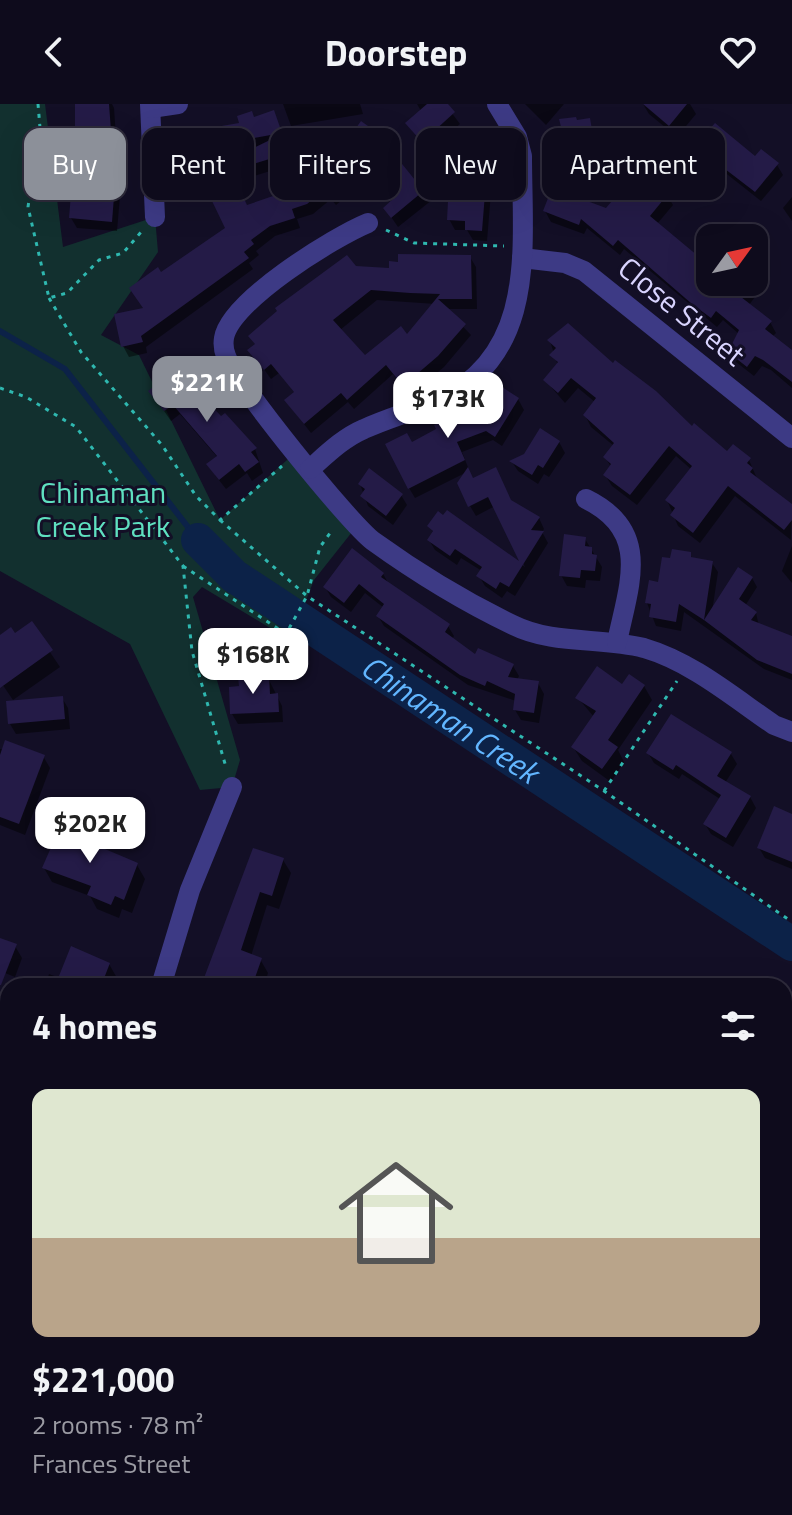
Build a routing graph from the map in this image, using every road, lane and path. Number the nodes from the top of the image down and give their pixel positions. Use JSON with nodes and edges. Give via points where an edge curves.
{"nodes":[{"id":1,"x":38,"y":104,"type":"edge"},
{"id":2,"x":178,"y":104,"type":"edge"},
{"id":3,"x":497,"y":104,"type":"edge"},
{"id":4,"x":150,"y":106,"type":"edge"},
{"id":5,"x":155,"y":217,"type":"joint"},
{"id":6,"x":368,"y":223,"type":"joint"},
{"id":7,"x":522,"y":252,"type":"junction"},
{"id":8,"x":49,"y":298,"type":"junction"},
{"id":9,"x":0,"y":388,"type":"edge"},
{"id":10,"x":792,"y":438,"type":"edge"},
{"id":11,"x":296,"y":452,"type":"junction"},
{"id":12,"x":310,"y":469,"type":"junction"},
{"id":13,"x":586,"y":499,"type":"dead end"},
{"id":14,"x":344,"y":513,"type":"junction"},
{"id":15,"x":220,"y":520,"type":"junction"},
{"id":16,"x":183,"y":566,"type":"junction"},
{"id":17,"x":307,"y":596,"type":"junction"},
{"id":18,"x":617,"y":642,"type":"junction"},
{"id":19,"x":686,"y":666,"type":"junction"},
{"id":20,"x":792,"y":732,"type":"edge"},
{"id":21,"x":232,"y":787,"type":"joint"},
{"id":22,"x":604,"y":791,"type":"junction"},
{"id":23,"x":792,"y":922,"type":"edge"},
{"id":24,"x":163,"y":978,"type":"edge"}],
"edges":[{"from":1,"to":8,"type":"path","via":[[40,128],[28,207]]},
{"from":2,"to":4,"type":"street"},
{"from":3,"to":7,"type":"street","via":[[522,156]]},
{"from":4,"to":5,"type":"street"},
{"from":5,"to":8,"type":"path","via":[[123,253],[99,260],[67,293]]},
{"from":6,"to":7,"type":"path","via":[[414,243]]},
{"from":6,"to":11,"type":"street","via":[[313,254],[245,306],[226,328],[226,357]]},
{"from":7,"to":10,"type":"street","name":"Close Street","via":[[584,271]]},
{"from":7,"to":12,"type":"street","via":[[520,297],[510,327],[482,370],[443,398],[349,437]]},
{"from":8,"to":15,"type":"path","via":[[81,352]]},
{"from":9,"to":16,"type":"path","via":[[76,427]]},
{"from":11,"to":12,"type":"street"},
{"from":11,"to":15,"type":"path"},
{"from":12,"to":14,"type":"street"},
{"from":13,"to":18,"type":"street","via":[[616,517],[631,553]]},
{"from":14,"to":17,"type":"path","via":[[320,547]]},
{"from":14,"to":18,"type":"street","via":[[372,540],[518,628]]},
{"from":15,"to":17,"type":"path"},
{"from":16,"to":17,"type":"path","via":[[286,634]]},
{"from":16,"to":21,"type":"path","via":[[192,651]]},
{"from":17,"to":22,"type":"path"},
{"from":18,"to":19,"type":"street"},
{"from":19,"to":20,"type":"street"},
{"from":19,"to":22,"type":"path"},
{"from":21,"to":24,"type":"street","via":[[190,890]]},
{"from":22,"to":23,"type":"path"}]}
